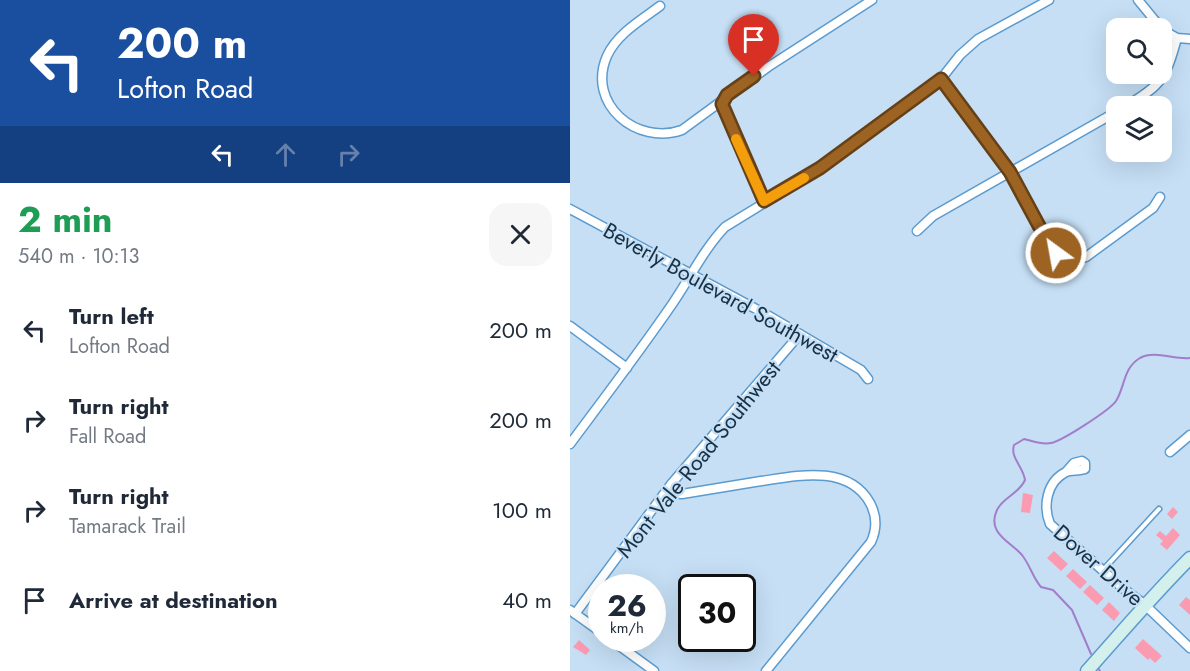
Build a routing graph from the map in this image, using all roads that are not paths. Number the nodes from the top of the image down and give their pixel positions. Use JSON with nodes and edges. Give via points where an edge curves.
{"nodes":[{"id":1,"x":872,"y":0,"type":"edge"},
{"id":2,"x":1049,"y":0,"type":"edge"},
{"id":3,"x":1138,"y":0,"type":"edge"},
{"id":4,"x":660,"y":6,"type":"dead end"},
{"id":5,"x":1152,"y":18,"type":"edge"},
{"id":6,"x":1172,"y":35,"type":"edge"},
{"id":7,"x":1177,"y":38,"type":"junction"},
{"id":8,"x":1190,"y":39,"type":"edge"},
{"id":9,"x":941,"y":79,"type":"junction"},
{"id":10,"x":1142,"y":96,"type":"edge"},
{"id":11,"x":723,"y":100,"type":"junction"},
{"id":12,"x":1106,"y":118,"type":"edge"},
{"id":13,"x":1010,"y":172,"type":"junction"},
{"id":14,"x":1160,"y":197,"type":"dead end"},
{"id":15,"x":764,"y":201,"type":"junction"},
{"id":16,"x":570,"y":209,"type":"edge"},
{"id":17,"x":917,"y":231,"type":"dead end"},
{"id":18,"x":692,"y":276,"type":"junction"},
{"id":19,"x":570,"y":326,"type":"edge"},
{"id":20,"x":800,"y":334,"type":"junction"},
{"id":21,"x":627,"y":368,"type":"junction"},
{"id":22,"x":868,"y":379,"type":"dead end"},
{"id":23,"x":1190,"y":435,"type":"edge"},
{"id":24,"x":570,"y":444,"type":"edge"},
{"id":25,"x":1170,"y":452,"type":"dead end"},
{"id":26,"x":1066,"y":472,"type":"dead end"},
{"id":27,"x":665,"y":493,"type":"junction"},
{"id":28,"x":1159,"y":509,"type":"dead end"},
{"id":29,"x":1190,"y":558,"type":"edge"},
{"id":30,"x":1103,"y":571,"type":"junction"},
{"id":31,"x":1144,"y":604,"type":"junction"},
{"id":32,"x":572,"y":612,"type":"edge"},
{"id":33,"x":588,"y":623,"type":"edge"},
{"id":34,"x":1190,"y":648,"type":"edge"},
{"id":35,"x":628,"y":652,"type":"edge"},
{"id":36,"x":1091,"y":666,"type":"edge"},
{"id":37,"x":654,"y":671,"type":"edge"},
{"id":38,"x":766,"y":671,"type":"edge"}],
"edges":[{"from":1,"to":11,"type":"street"},
{"from":2,"to":9,"type":"street","via":[[978,39]]},
{"from":3,"to":5,"type":"street"},
{"from":4,"to":11,"type":"street","via":[[623,34],[609,52],[602,76],[609,103],[634,128],[666,134],[682,130]]},
{"from":6,"to":7,"type":"street"},
{"from":7,"to":8,"type":"street"},
{"from":7,"to":10,"type":"street","via":[[1164,78]]},
{"from":9,"to":13,"type":"street"},
{"from":9,"to":15,"type":"street","via":[[820,168]]},
{"from":11,"to":15,"type":"street"},
{"from":12,"to":13,"type":"street"},
{"from":13,"to":14,"type":"street","via":[[1051,248],[1070,260],[1086,257],[1153,208]]},
{"from":13,"to":17,"type":"street","via":[[933,216]]},
{"from":15,"to":18,"type":"street","via":[[724,226]]},
{"from":16,"to":18,"type":"street","name":"Beverly Boulevard Southwest"},
{"from":18,"to":20,"type":"street","name":"Beverly Boulevard Southwest"},
{"from":18,"to":21,"type":"street"},
{"from":19,"to":21,"type":"street"},
{"from":20,"to":22,"type":"street","name":"Beverly Boulevard Southwest","via":[[861,370]]},
{"from":20,"to":27,"type":"street","name":"Mont Vale Road Southwest"},
{"from":21,"to":24,"type":"street"},
{"from":23,"to":25,"type":"street"},
{"from":26,"to":30,"type":"street","name":"Dover Drive","via":[[1048,493],[1048,518],[1055,530]]},
{"from":27,"to":32,"type":"street","name":"Mont Vale Road Southwest"},
{"from":27,"to":38,"type":"street","via":[[682,494],[816,475],[848,482],[871,504],[876,526],[871,542]]},
{"from":28,"to":30,"type":"lane"},
{"from":29,"to":31,"type":"street"},
{"from":30,"to":31,"type":"street","name":"Dover Drive"},
{"from":31,"to":34,"type":"street","name":"Dover Drive"},
{"from":31,"to":36,"type":"street"},
{"from":32,"to":33,"type":"street"},
{"from":35,"to":37,"type":"street"}]}
